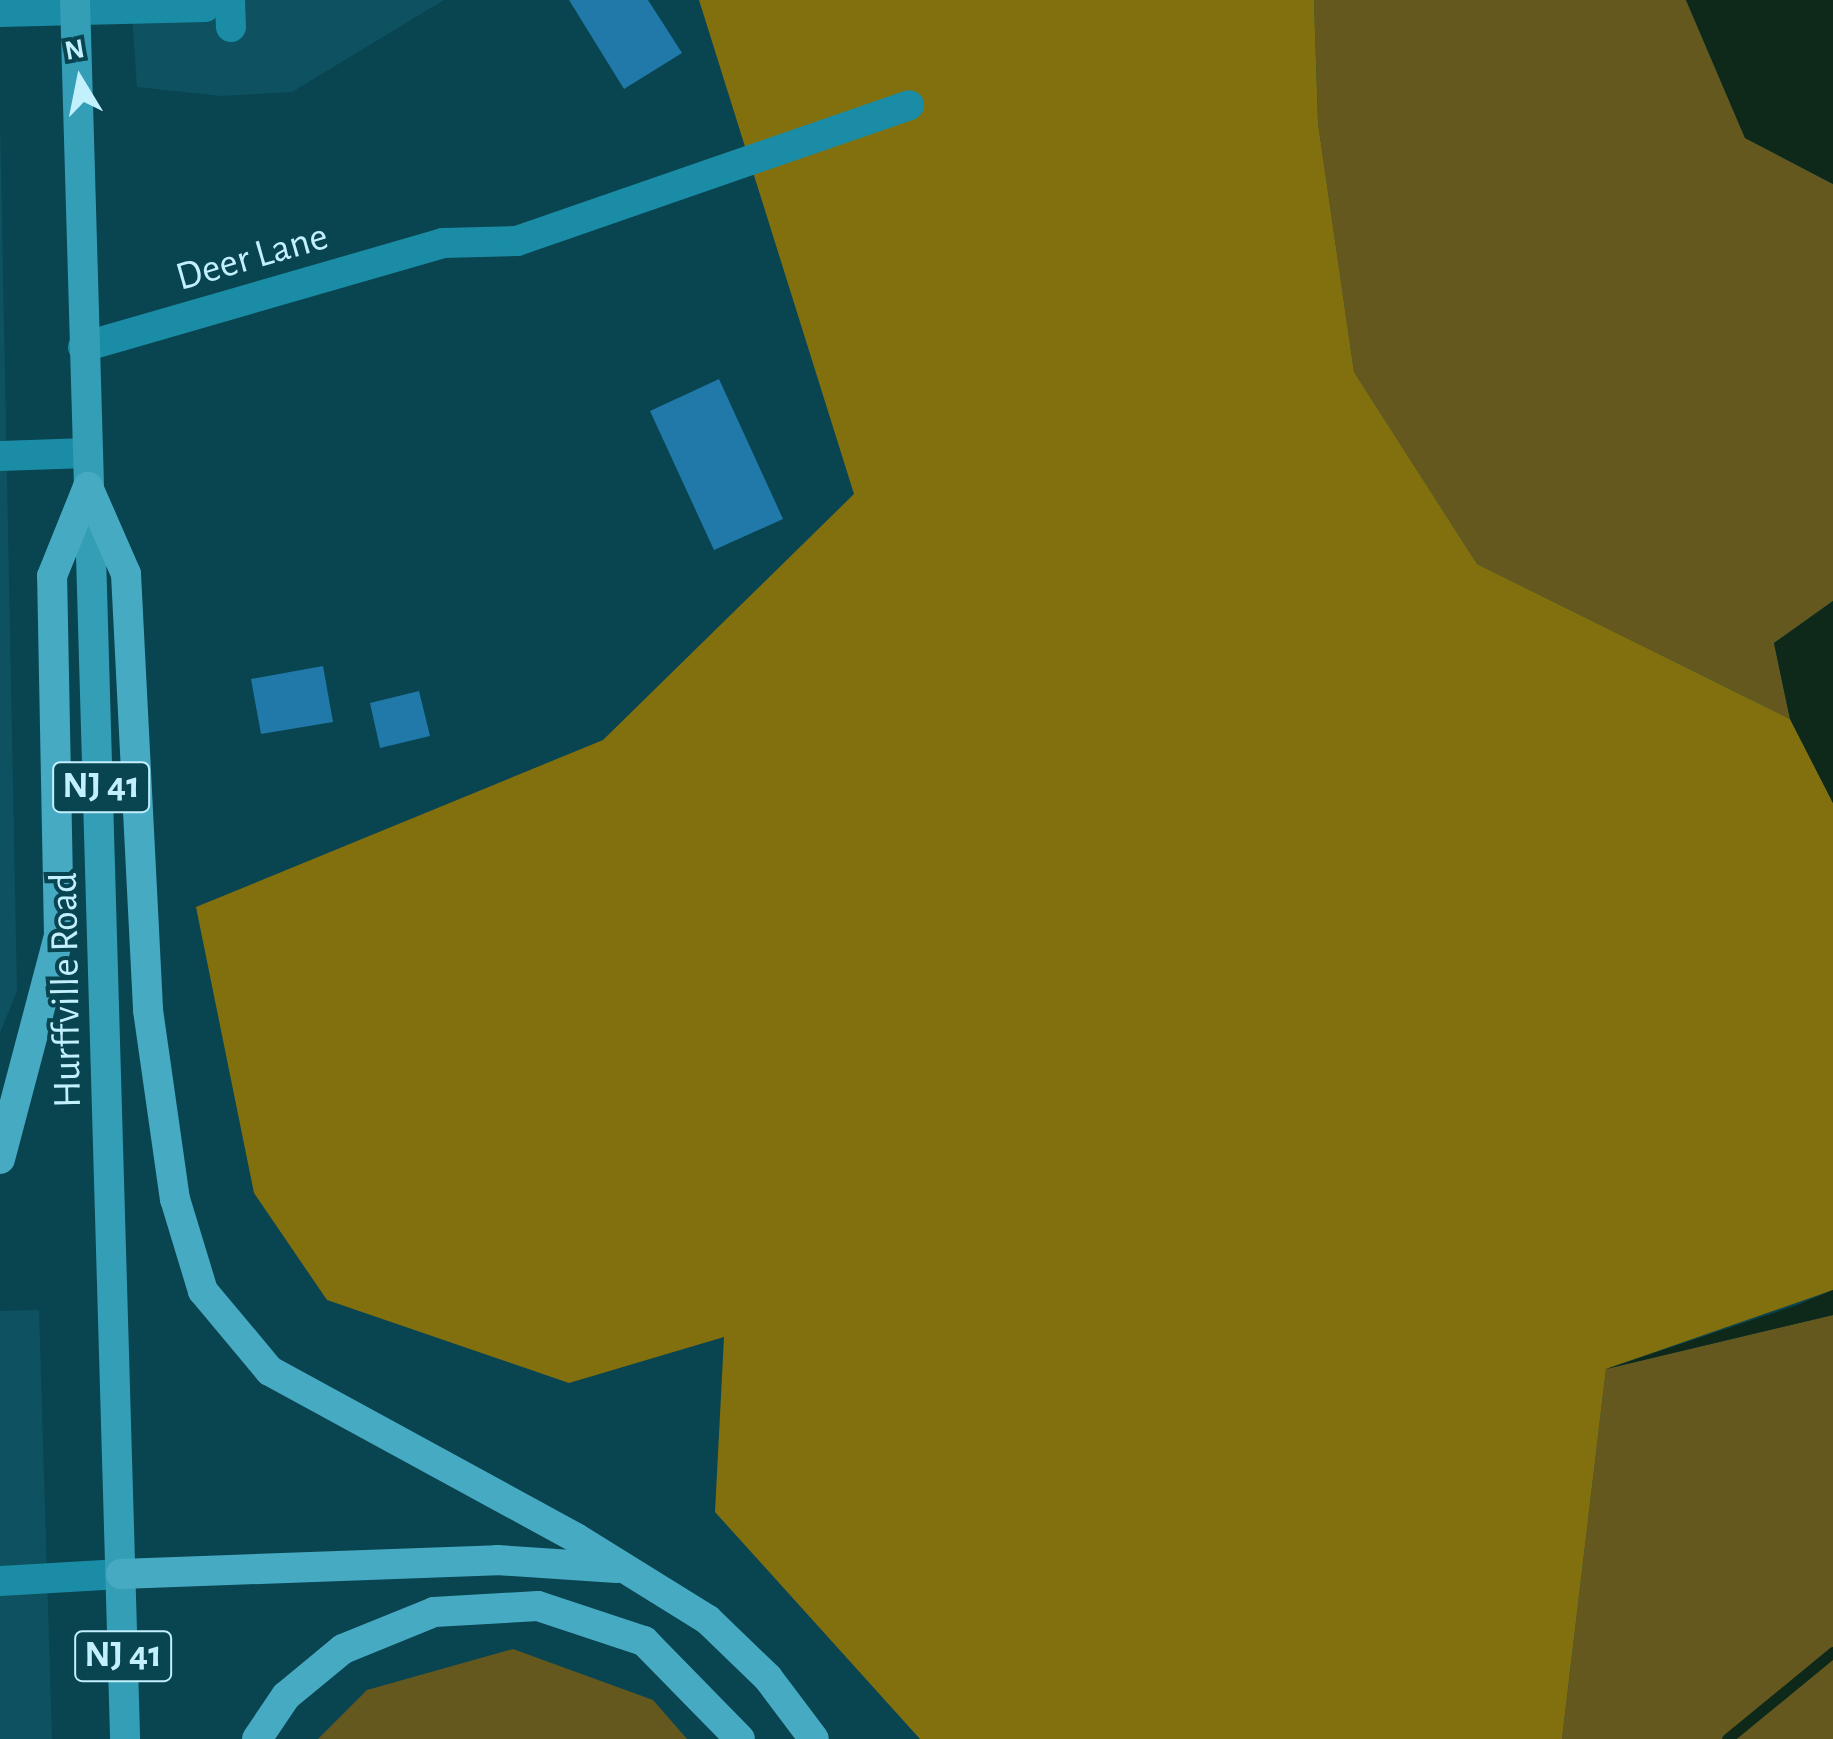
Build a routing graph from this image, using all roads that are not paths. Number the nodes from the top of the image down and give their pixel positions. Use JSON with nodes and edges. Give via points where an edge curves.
{"nodes":[{"id":1,"x":75,"y":6,"type":"edge"},
{"id":2,"x":218,"y":8,"type":"edge"},
{"id":3,"x":0,"y":12,"type":"edge"},
{"id":4,"x":909,"y":104,"type":"dead end"},
{"id":5,"x":83,"y":347,"type":"junction"},
{"id":6,"x":87,"y":453,"type":"junction"},
{"id":7,"x":0,"y":456,"type":"edge"},
{"id":8,"x":88,"y":487,"type":"junction"},
{"id":9,"x":0,"y":1159,"type":"edge"},
{"id":10,"x":617,"y":1568,"type":"junction"},
{"id":11,"x":122,"y":1574,"type":"junction"},
{"id":12,"x":0,"y":1582,"type":"edge"},
{"id":13,"x":125,"y":1739,"type":"edge"},
{"id":14,"x":257,"y":1739,"type":"edge"},
{"id":15,"x":740,"y":1739,"type":"edge"},
{"id":16,"x":814,"y":1739,"type":"edge"}],
"edges":[{"from":1,"to":2,"type":"street"},
{"from":1,"to":3,"type":"street"},
{"from":1,"to":5,"type":"main road","name":"Hurffville Road","number":"NJ 41"},
{"from":4,"to":5,"type":"street","name":"Deer Lane","via":[[517,241],[443,243]]},
{"from":5,"to":6,"type":"main road","name":"Hurffville Road","number":"NJ 41"},
{"from":6,"to":7,"type":"street"},
{"from":6,"to":8,"type":"main road","name":"Hurffville Road","number":"NJ 41"},
{"from":8,"to":9,"type":"highway","via":[[52,576],[60,936]]},
{"from":8,"to":10,"type":"highway","via":[[126,574],[148,1010],[174,1198],[203,1292],[270,1372]]},
{"from":8,"to":11,"type":"main road","name":"Hurffville Road","number":"NJ 41"},
{"from":10,"to":11,"type":"highway","via":[[497,1560]]},
{"from":10,"to":16,"type":"highway","via":[[708,1620],[768,1678]]},
{"from":11,"to":12,"type":"street"},
{"from":11,"to":13,"type":"main road","name":"Hurffville Road","number":"NJ 41"},
{"from":14,"to":15,"type":"highway","via":[[286,1696],[342,1649],[434,1612],[538,1606],[644,1642]]}]}
